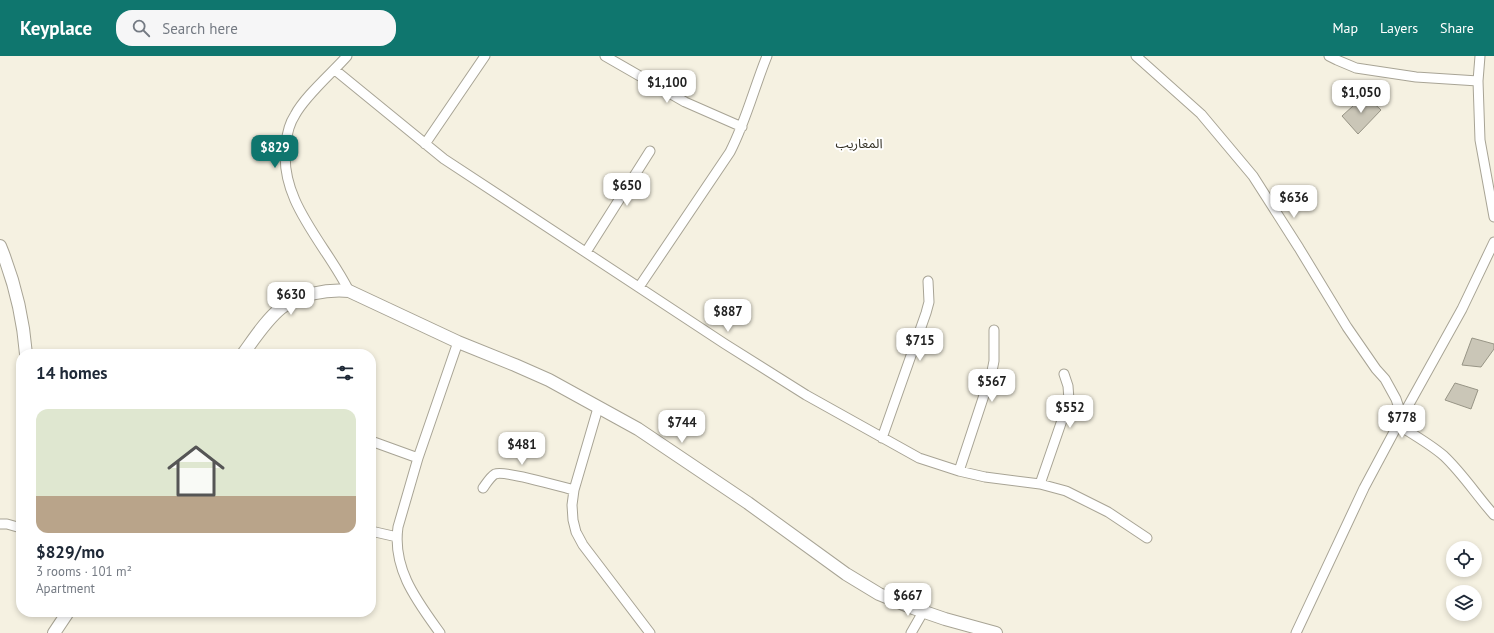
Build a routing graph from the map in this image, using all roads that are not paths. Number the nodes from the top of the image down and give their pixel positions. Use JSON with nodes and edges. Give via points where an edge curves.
{"nodes":[{"id":1,"x":347,"y":56,"type":"edge"},
{"id":2,"x":485,"y":56,"type":"edge"},
{"id":3,"x":605,"y":56,"type":"edge"},
{"id":4,"x":767,"y":56,"type":"edge"},
{"id":5,"x":1136,"y":56,"type":"edge"},
{"id":6,"x":1330,"y":56,"type":"edge"},
{"id":7,"x":1480,"y":56,"type":"edge"},
{"id":8,"x":335,"y":70,"type":"junction"},
{"id":9,"x":1478,"y":81,"type":"junction"},
{"id":10,"x":742,"y":128,"type":"junction"},
{"id":11,"x":425,"y":144,"type":"junction"},
{"id":12,"x":650,"y":151,"type":"dead end"},
{"id":13,"x":1494,"y":217,"type":"edge"},
{"id":14,"x":1494,"y":242,"type":"edge"},
{"id":15,"x":0,"y":246,"type":"edge"},
{"id":16,"x":586,"y":252,"type":"junction"},
{"id":17,"x":928,"y":281,"type":"dead end"},
{"id":18,"x":639,"y":287,"type":"junction"},
{"id":19,"x":349,"y":292,"type":"junction"},
{"id":20,"x":994,"y":330,"type":"dead end"},
{"id":21,"x":458,"y":342,"type":"junction"},
{"id":22,"x":25,"y":349,"type":"edge"},
{"id":23,"x":247,"y":349,"type":"edge"},
{"id":24,"x":1064,"y":374,"type":"dead end"},
{"id":25,"x":598,"y":408,"type":"junction"},
{"id":26,"x":1400,"y":421,"type":"junction"},
{"id":27,"x":882,"y":438,"type":"junction"},
{"id":28,"x":376,"y":443,"type":"edge"},
{"id":29,"x":418,"y":458,"type":"junction"},
{"id":30,"x":959,"y":471,"type":"junction"},
{"id":31,"x":1040,"y":484,"type":"junction"},
{"id":32,"x":483,"y":488,"type":"dead end"},
{"id":33,"x":574,"y":490,"type":"junction"},
{"id":34,"x":1494,"y":515,"type":"edge"},
{"id":35,"x":0,"y":524,"type":"edge"},
{"id":36,"x":16,"y":527,"type":"edge"},
{"id":37,"x":376,"y":532,"type":"edge"},
{"id":38,"x":397,"y":537,"type":"junction"},
{"id":39,"x":1147,"y":538,"type":"dead end"},
{"id":40,"x":923,"y":612,"type":"junction"},
{"id":41,"x":64,"y":617,"type":"edge"},
{"id":42,"x":54,"y":633,"type":"edge"},
{"id":43,"x":440,"y":633,"type":"edge"},
{"id":44,"x":650,"y":633,"type":"edge"},
{"id":45,"x":911,"y":633,"type":"edge"},
{"id":46,"x":996,"y":633,"type":"edge"},
{"id":47,"x":1296,"y":633,"type":"edge"}],
"edges":[{"from":1,"to":8,"type":"street"},
{"from":2,"to":11,"type":"street"},
{"from":3,"to":10,"type":"street","via":[[685,102]]},
{"from":4,"to":10,"type":"street"},
{"from":5,"to":26,"type":"street","via":[[1196,109],[1252,176],[1347,327],[1385,379],[1396,399]]},
{"from":6,"to":9,"type":"street","via":[[1356,68],[1416,77]]},
{"from":7,"to":9,"type":"street"},
{"from":8,"to":11,"type":"street"},
{"from":8,"to":19,"type":"street","via":[[294,115],[287,131],[284,164],[299,208]]},
{"from":9,"to":13,"type":"street","via":[[1480,140]]},
{"from":10,"to":18,"type":"street","via":[[730,152]]},
{"from":11,"to":16,"type":"street"},
{"from":12,"to":16,"type":"street"},
{"from":14,"to":26,"type":"street","via":[[1462,309]]},
{"from":15,"to":22,"type":"street","via":[[16,296]]},
{"from":16,"to":18,"type":"street"},
{"from":17,"to":27,"type":"street","via":[[929,302],[926,313]]},
{"from":18,"to":27,"type":"street","via":[[806,395]]},
{"from":19,"to":21,"type":"street"},
{"from":19,"to":23,"type":"street","via":[[336,290],[318,293],[287,304],[274,315]]},
{"from":20,"to":30,"type":"street","via":[[992,371]]},
{"from":21,"to":25,"type":"street","via":[[549,380]]},
{"from":21,"to":29,"type":"street"},
{"from":24,"to":31,"type":"street","via":[[1069,400]]},
{"from":25,"to":33,"type":"street"},
{"from":25,"to":40,"type":"street","via":[[645,434],[859,582]]},
{"from":26,"to":34,"type":"street","via":[[1444,457]]},
{"from":26,"to":47,"type":"street","via":[[1364,488]]},
{"from":27,"to":30,"type":"street","via":[[919,458]]},
{"from":28,"to":29,"type":"street"},
{"from":29,"to":38,"type":"street"},
{"from":30,"to":31,"type":"street"},
{"from":31,"to":39,"type":"street","via":[[1066,491],[1091,503]]},
{"from":32,"to":33,"type":"street","via":[[499,473]]},
{"from":33,"to":44,"type":"street","via":[[574,520],[576,532],[583,546]]},
{"from":35,"to":36,"type":"street"},
{"from":37,"to":38,"type":"street"},
{"from":38,"to":43,"type":"street","via":[[399,559],[406,579]]},
{"from":40,"to":45,"type":"street"},
{"from":40,"to":46,"type":"street"},
{"from":41,"to":42,"type":"street"}]}
